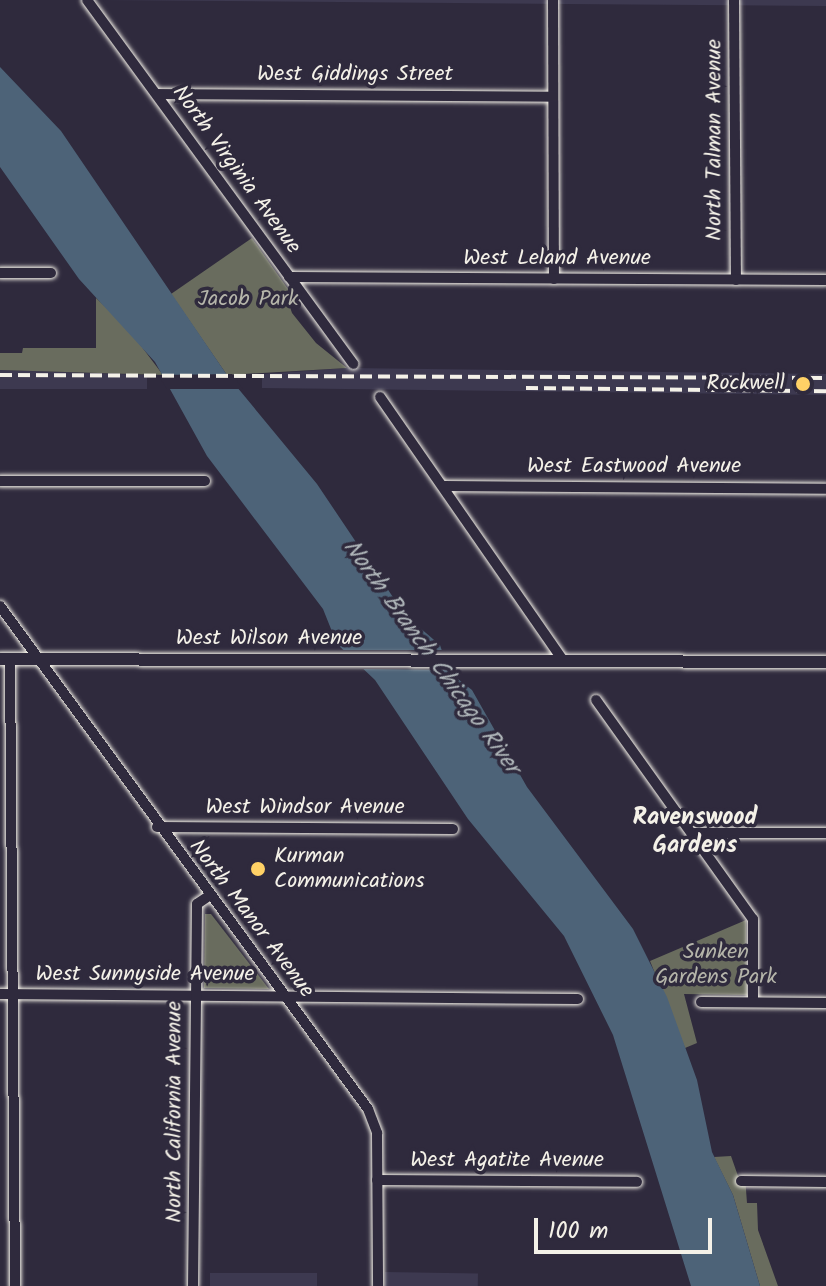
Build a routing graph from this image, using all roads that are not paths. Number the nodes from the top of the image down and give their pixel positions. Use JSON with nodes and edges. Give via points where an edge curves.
{"nodes":[{"id":1,"x":87,"y":0,"type":"edge"},
{"id":2,"x":553,"y":0,"type":"edge"},
{"id":3,"x":734,"y":0,"type":"edge"},
{"id":4,"x":157,"y":94,"type":"junction"},
{"id":5,"x":553,"y":97,"type":"junction"},
{"id":6,"x":0,"y":273,"type":"edge"},
{"id":7,"x":51,"y":273,"type":"dead end"},
{"id":8,"x":289,"y":277,"type":"junction"},
{"id":9,"x":554,"y":279,"type":"junction"},
{"id":10,"x":736,"y":280,"type":"junction"},
{"id":11,"x":826,"y":280,"type":"edge"},
{"id":12,"x":353,"y":364,"type":"dead end"},
{"id":13,"x":380,"y":397,"type":"dead end"},
{"id":14,"x":0,"y":481,"type":"edge"},
{"id":15,"x":205,"y":481,"type":"dead end"},
{"id":16,"x":443,"y":486,"type":"junction"},
{"id":17,"x":826,"y":489,"type":"edge"},
{"id":18,"x":0,"y":606,"type":"edge"},
{"id":19,"x":5,"y":659,"type":"edge"},
{"id":20,"x":38,"y":659,"type":"junction"},
{"id":21,"x":563,"y":660,"type":"junction"},
{"id":22,"x":826,"y":662,"type":"edge"},
{"id":23,"x":596,"y":700,"type":"dead end"},
{"id":24,"x":157,"y":827,"type":"junction"},
{"id":25,"x":453,"y":829,"type":"dead end"},
{"id":26,"x":693,"y":833,"type":"junction"},
{"id":27,"x":826,"y":833,"type":"edge"},
{"id":28,"x":209,"y":896,"type":"junction"},
{"id":29,"x":0,"y":994,"type":"edge"},
{"id":30,"x":12,"y":994,"type":"junction"},
{"id":31,"x":195,"y":996,"type":"junction"},
{"id":32,"x":284,"y":996,"type":"junction"},
{"id":33,"x":578,"y":999,"type":"dead end"},
{"id":34,"x":701,"y":1002,"type":"dead end"},
{"id":35,"x":753,"y":1002,"type":"junction"},
{"id":36,"x":826,"y":1003,"type":"edge"},
{"id":37,"x":377,"y":1180,"type":"junction"},
{"id":38,"x":741,"y":1181,"type":"dead end"},
{"id":39,"x":637,"y":1182,"type":"dead end"},
{"id":40,"x":826,"y":1182,"type":"edge"},
{"id":41,"x":15,"y":1286,"type":"edge"},
{"id":42,"x":193,"y":1286,"type":"edge"},
{"id":43,"x":378,"y":1286,"type":"edge"}],
"edges":[{"from":1,"to":4,"type":"street","name":"North Virginia Avenue"},
{"from":2,"to":5,"type":"street"},
{"from":3,"to":10,"type":"street","name":"North Talman Avenue"},
{"from":4,"to":5,"type":"street","name":"West Giddings Street"},
{"from":4,"to":8,"type":"street","name":"North Virginia Avenue"},
{"from":5,"to":9,"type":"street"},
{"from":6,"to":7,"type":"street"},
{"from":8,"to":9,"type":"street","name":"West Leland Avenue"},
{"from":8,"to":12,"type":"street","name":"North Virginia Avenue"},
{"from":9,"to":10,"type":"street","name":"West Leland Avenue"},
{"from":10,"to":11,"type":"street","name":"West Leland Avenue"},
{"from":13,"to":16,"type":"street"},
{"from":14,"to":15,"type":"street"},
{"from":16,"to":17,"type":"street","name":"West Eastwood Avenue"},
{"from":16,"to":21,"type":"street"},
{"from":18,"to":20,"type":"street","name":"North Manor Avenue"},
{"from":19,"to":20,"type":"street","name":"West Wilson Avenue"},
{"from":19,"to":30,"type":"street"},
{"from":20,"to":21,"type":"street","name":"West Wilson Avenue"},
{"from":20,"to":24,"type":"street","name":"North Manor Avenue"},
{"from":21,"to":22,"type":"street","name":"West Wilson Avenue"},
{"from":23,"to":26,"type":"street"},
{"from":24,"to":25,"type":"street","name":"West Windsor Avenue"},
{"from":24,"to":28,"type":"street","name":"North Manor Avenue"},
{"from":26,"to":27,"type":"street"},
{"from":26,"to":35,"type":"street","via":[[753,919]]},
{"from":28,"to":31,"type":"street","name":"North California Avenue","via":[[197,904]]},
{"from":28,"to":32,"type":"street","name":"North Manor Avenue"},
{"from":29,"to":30,"type":"street","name":"West Sunnyside Avenue"},
{"from":30,"to":31,"type":"street","name":"West Sunnyside Avenue"},
{"from":30,"to":41,"type":"street"},
{"from":31,"to":32,"type":"street","name":"West Sunnyside Avenue"},
{"from":31,"to":42,"type":"street","name":"North California Avenue"},
{"from":32,"to":33,"type":"street","name":"West Sunnyside Avenue"},
{"from":32,"to":37,"type":"street","name":"North Manor Avenue","via":[[368,1109],[377,1133]]},
{"from":34,"to":35,"type":"street"},
{"from":35,"to":36,"type":"street"},
{"from":37,"to":39,"type":"street","name":"West Agatite Avenue"},
{"from":37,"to":43,"type":"street","name":"North Manor Avenue"},
{"from":38,"to":40,"type":"street"}]}
